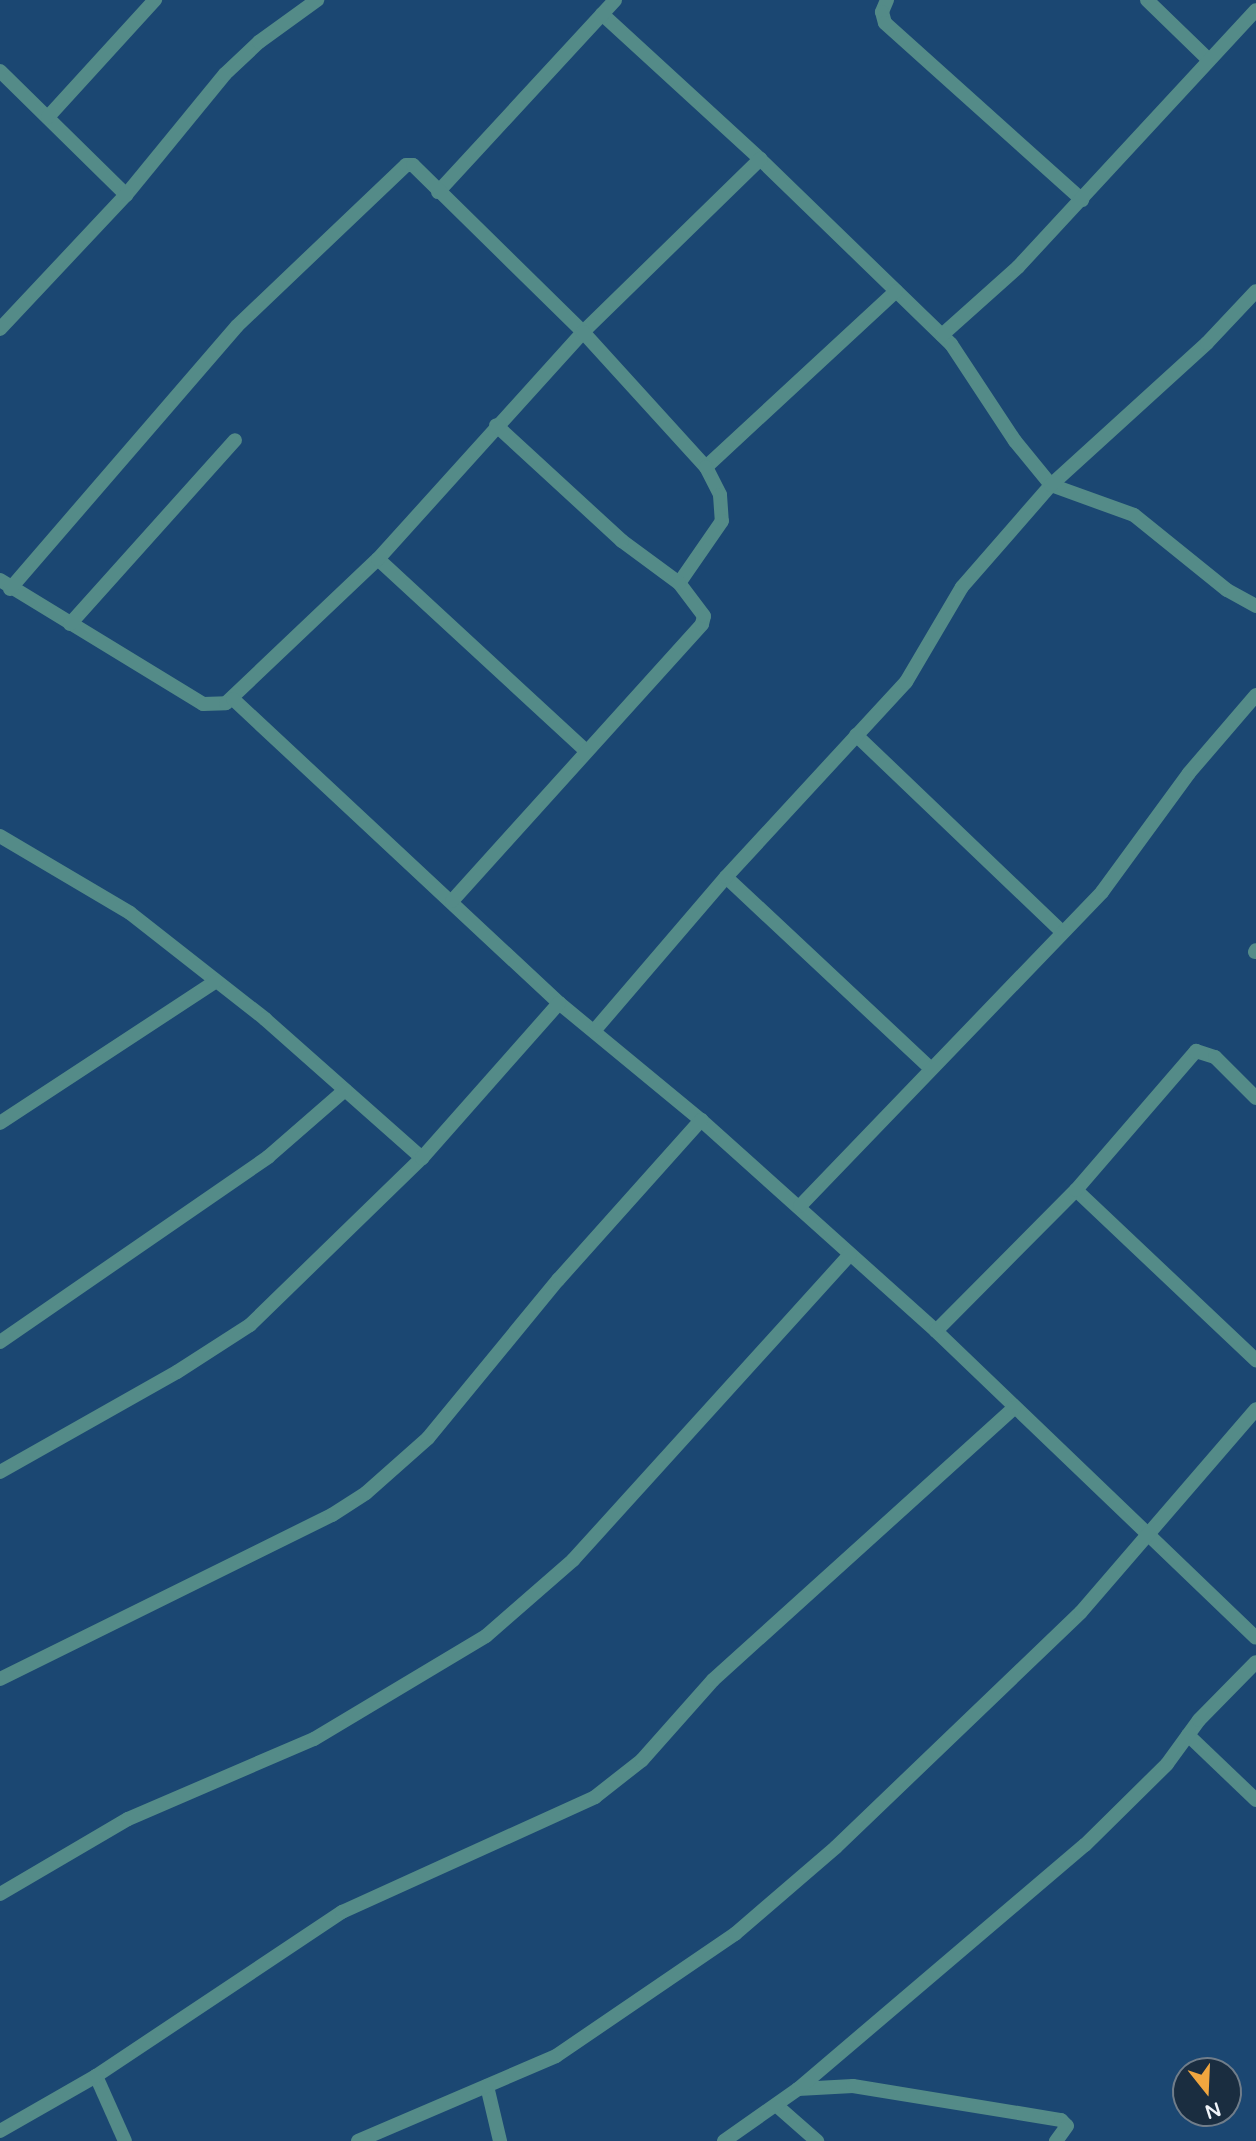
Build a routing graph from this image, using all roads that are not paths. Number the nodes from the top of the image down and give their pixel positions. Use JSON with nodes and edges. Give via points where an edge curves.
{"nodes":[{"id":1,"x":155,"y":0,"type":"edge"},
{"id":2,"x":317,"y":0,"type":"edge"},
{"id":3,"x":615,"y":0,"type":"edge"},
{"id":4,"x":887,"y":0,"type":"edge"},
{"id":5,"x":1147,"y":0,"type":"edge"},
{"id":6,"x":1256,"y":10,"type":"edge"},
{"id":7,"x":602,"y":14,"type":"junction"},
{"id":8,"x":1209,"y":60,"type":"junction"},
{"id":9,"x":0,"y":71,"type":"edge"},
{"id":10,"x":48,"y":117,"type":"junction"},
{"id":11,"x":760,"y":159,"type":"junction"},
{"id":12,"x":438,"y":192,"type":"junction"},
{"id":13,"x":126,"y":195,"type":"junction"},
{"id":14,"x":1082,"y":200,"type":"junction"},
{"id":15,"x":896,"y":291,"type":"junction"},
{"id":16,"x":1256,"y":291,"type":"edge"},
{"id":17,"x":0,"y":329,"type":"edge"},
{"id":18,"x":583,"y":332,"type":"junction"},
{"id":19,"x":942,"y":335,"type":"junction"},
{"id":20,"x":496,"y":425,"type":"junction"},
{"id":21,"x":235,"y":440,"type":"dead end"},
{"id":22,"x":706,"y":467,"type":"junction"},
{"id":23,"x":1051,"y":485,"type":"junction"},
{"id":24,"x":379,"y":559,"type":"junction"},
{"id":25,"x":679,"y":583,"type":"junction"},
{"id":26,"x":5,"y":585,"type":"edge"},
{"id":27,"x":1256,"y":606,"type":"edge"},
{"id":28,"x":71,"y":624,"type":"junction"},
{"id":29,"x":1256,"y":695,"type":"edge"},
{"id":30,"x":233,"y":699,"type":"junction"},
{"id":31,"x":856,"y":735,"type":"junction"},
{"id":32,"x":586,"y":751,"type":"junction"},
{"id":33,"x":1,"y":837,"type":"edge"},
{"id":34,"x":726,"y":877,"type":"junction"},
{"id":35,"x":452,"y":901,"type":"junction"},
{"id":36,"x":1061,"y":931,"type":"junction"},
{"id":37,"x":216,"y":981,"type":"junction"},
{"id":38,"x":559,"y":1003,"type":"junction"},
{"id":39,"x":594,"y":1031,"type":"junction"},
{"id":40,"x":931,"y":1069,"type":"junction"},
{"id":41,"x":345,"y":1090,"type":"junction"},
{"id":42,"x":1256,"y":1098,"type":"edge"},
{"id":43,"x":701,"y":1120,"type":"junction"},
{"id":44,"x":0,"y":1123,"type":"edge"},
{"id":45,"x":422,"y":1158,"type":"junction"},
{"id":46,"x":1076,"y":1190,"type":"junction"},
{"id":47,"x":800,"y":1206,"type":"junction"},
{"id":48,"x":850,"y":1255,"type":"junction"},
{"id":49,"x":936,"y":1331,"type":"junction"},
{"id":50,"x":0,"y":1342,"type":"edge"},
{"id":51,"x":1256,"y":1360,"type":"edge"},
{"id":52,"x":1014,"y":1408,"type":"junction"},
{"id":53,"x":1256,"y":1409,"type":"edge"},
{"id":54,"x":0,"y":1472,"type":"edge"},
{"id":55,"x":1146,"y":1533,"type":"junction"},
{"id":56,"x":1256,"y":1638,"type":"edge"},
{"id":57,"x":1256,"y":1662,"type":"edge"},
{"id":58,"x":0,"y":1679,"type":"edge"},
{"id":59,"x":1188,"y":1735,"type":"junction"},
{"id":60,"x":1256,"y":1800,"type":"edge"},
{"id":61,"x":0,"y":1894,"type":"edge"},
{"id":62,"x":96,"y":2076,"type":"junction"},
{"id":63,"x":487,"y":2086,"type":"junction"},
{"id":64,"x":798,"y":2089,"type":"junction"},
{"id":65,"x":776,"y":2105,"type":"junction"},
{"id":66,"x":0,"y":2131,"type":"edge"},
{"id":67,"x":125,"y":2141,"type":"edge"},
{"id":68,"x":358,"y":2141,"type":"edge"},
{"id":69,"x":500,"y":2141,"type":"edge"},
{"id":70,"x":724,"y":2141,"type":"edge"},
{"id":71,"x":817,"y":2141,"type":"edge"},
{"id":72,"x":1056,"y":2141,"type":"edge"}],
"edges":[{"from":1,"to":10,"type":"street"},
{"from":2,"to":13,"type":"street","via":[[269,34],[225,74]]},
{"from":3,"to":7,"type":"street"},
{"from":4,"to":14,"type":"street","via":[[882,12],[885,23]]},
{"from":5,"to":8,"type":"street"},
{"from":6,"to":8,"type":"street"},
{"from":7,"to":11,"type":"street"},
{"from":7,"to":12,"type":"street"},
{"from":8,"to":14,"type":"street"},
{"from":9,"to":10,"type":"street"},
{"from":10,"to":13,"type":"street"},
{"from":11,"to":15,"type":"street"},
{"from":11,"to":18,"type":"street"},
{"from":12,"to":18,"type":"street"},
{"from":12,"to":26,"type":"street","via":[[413,165],[400,168],[237,326]]},
{"from":13,"to":17,"type":"street"},
{"from":14,"to":19,"type":"street","via":[[1018,267]]},
{"from":15,"to":19,"type":"street"},
{"from":15,"to":22,"type":"street"},
{"from":16,"to":23,"type":"street","via":[[1207,343]]},
{"from":18,"to":20,"type":"street"},
{"from":18,"to":22,"type":"street"},
{"from":19,"to":23,"type":"street"},
{"from":20,"to":24,"type":"street"},
{"from":20,"to":25,"type":"street","via":[[622,541]]},
{"from":21,"to":28,"type":"street"},
{"from":22,"to":25,"type":"street","via":[[720,495],[722,521]]},
{"from":23,"to":27,"type":"street","via":[[1135,515],[1227,590]]},
{"from":23,"to":31,"type":"street","via":[[962,587],[906,682]]},
{"from":24,"to":30,"type":"street"},
{"from":24,"to":32,"type":"street"},
{"from":25,"to":32,"type":"street","via":[[701,607],[702,624]]},
{"from":26,"to":28,"type":"street"},
{"from":28,"to":30,"type":"street","via":[[203,704],[213,706]]},
{"from":29,"to":36,"type":"street","via":[[1189,773],[1102,892]]},
{"from":30,"to":35,"type":"street"},
{"from":31,"to":34,"type":"street"},
{"from":31,"to":36,"type":"street"},
{"from":32,"to":35,"type":"street"},
{"from":33,"to":37,"type":"street","via":[[58,866],[130,913]]},
{"from":34,"to":39,"type":"street"},
{"from":34,"to":40,"type":"street"},
{"from":35,"to":38,"type":"street"},
{"from":36,"to":40,"type":"street"},
{"from":37,"to":41,"type":"street"},
{"from":37,"to":44,"type":"street"},
{"from":38,"to":39,"type":"street"},
{"from":38,"to":45,"type":"street"},
{"from":39,"to":43,"type":"street"},
{"from":40,"to":47,"type":"street"},
{"from":41,"to":45,"type":"street"},
{"from":41,"to":50,"type":"street","via":[[268,1157]]},
{"from":42,"to":46,"type":"street","via":[[1215,1057],[1196,1051]]},
{"from":43,"to":47,"type":"street"},
{"from":43,"to":58,"type":"street","via":[[558,1280],[444,1420],[366,1493],[332,1515]]},
{"from":45,"to":54,"type":"street","via":[[288,1292],[241,1332]]},
{"from":46,"to":49,"type":"street"},
{"from":46,"to":51,"type":"street"},
{"from":47,"to":48,"type":"street"},
{"from":48,"to":49,"type":"street"},
{"from":48,"to":61,"type":"street","via":[[573,1560],[486,1636],[314,1739],[128,1819]]},
{"from":49,"to":52,"type":"street"},
{"from":52,"to":55,"type":"street"},
{"from":52,"to":62,"type":"street","via":[[713,1680],[642,1760],[595,1797],[342,1912]]},
{"from":53,"to":55,"type":"street"},
{"from":55,"to":56,"type":"street"},
{"from":55,"to":63,"type":"street","via":[[1081,1612],[990,1702],[736,1934],[556,2056]]},
{"from":57,"to":59,"type":"street"},
{"from":59,"to":60,"type":"street"},
{"from":59,"to":64,"type":"street","via":[[1167,1764],[1085,1845]]},
{"from":62,"to":66,"type":"street"},
{"from":62,"to":67,"type":"street"},
{"from":63,"to":68,"type":"street"},
{"from":63,"to":69,"type":"street"},
{"from":64,"to":65,"type":"street"},
{"from":64,"to":72,"type":"street","via":[[853,2086],[1061,2120],[1068,2126]]},
{"from":65,"to":70,"type":"street"},
{"from":65,"to":71,"type":"street"}]}
